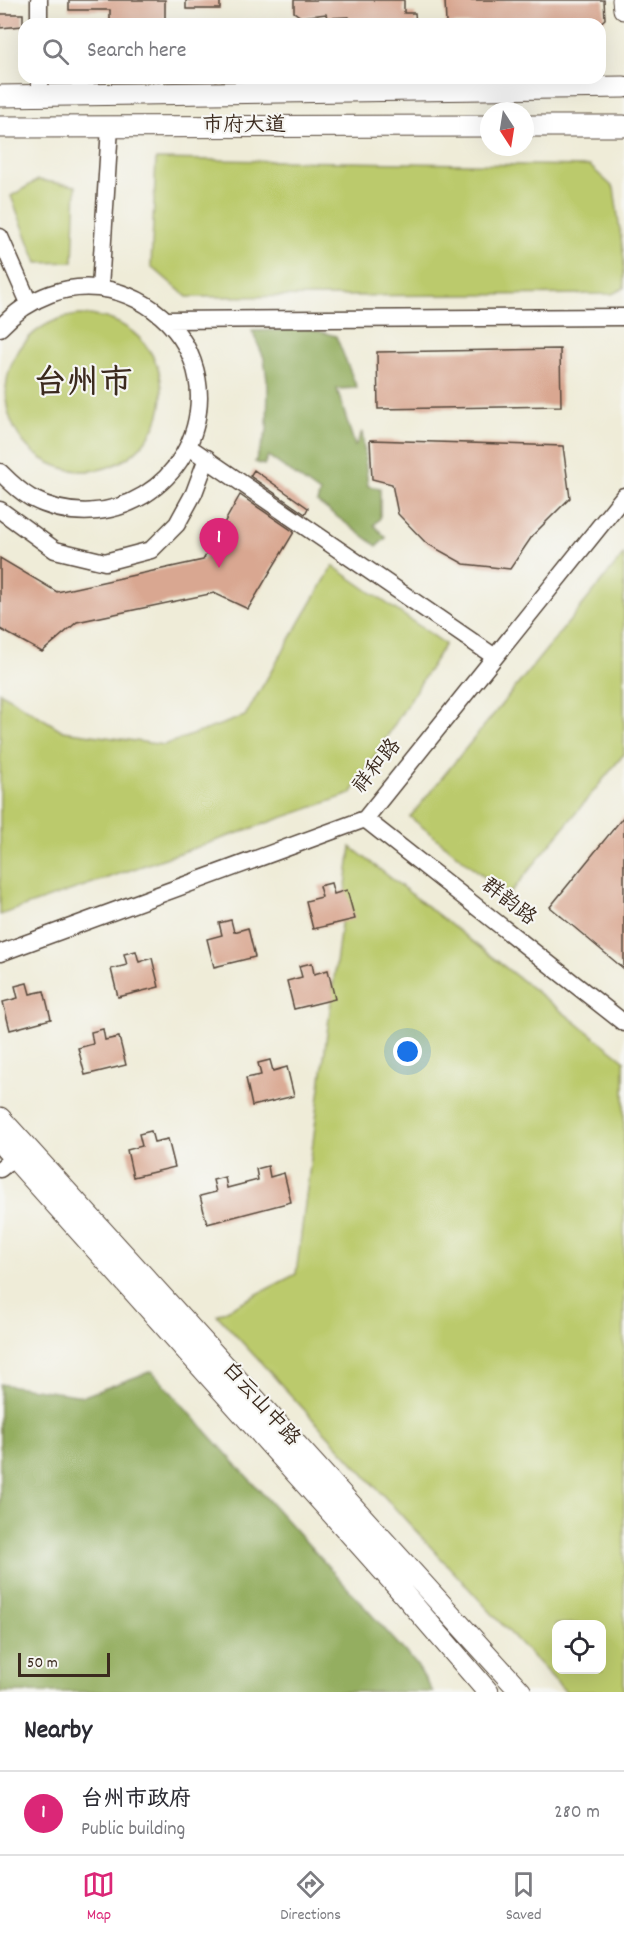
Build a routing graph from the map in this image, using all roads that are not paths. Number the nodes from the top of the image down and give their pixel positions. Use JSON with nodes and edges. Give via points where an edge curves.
{"nodes":[{"id":1,"x":39,"y":0,"type":"edge"},
{"id":2,"x":623,"y":0,"type":"edge"},
{"id":3,"x":624,"y":9,"type":"edge"},
{"id":4,"x":39,"y":18,"type":"edge"},
{"id":5,"x":40,"y":87,"type":"edge"},
{"id":6,"x":624,"y":87,"type":"edge"},
{"id":7,"x":0,"y":96,"type":"edge"},
{"id":8,"x":480,"y":126,"type":"edge"},
{"id":9,"x":534,"y":126,"type":"edge"},
{"id":10,"x":624,"y":126,"type":"edge"},
{"id":11,"x":0,"y":127,"type":"edge"},
{"id":12,"x":110,"y":127,"type":"junction"},
{"id":13,"x":0,"y":237,"type":"edge"},
{"id":14,"x":100,"y":288,"type":"junction"},
{"id":15,"x":29,"y":303,"type":"junction"},
{"id":16,"x":624,"y":317,"type":"edge"},
{"id":17,"x":166,"y":320,"type":"junction"},
{"id":18,"x":0,"y":328,"type":"edge"},
{"id":19,"x":189,"y":447,"type":"junction"},
{"id":20,"x":207,"y":458,"type":"junction"},
{"id":21,"x":0,"y":472,"type":"edge"},
{"id":22,"x":14,"y":486,"type":"junction"},
{"id":23,"x":624,"y":496,"type":"edge"},
{"id":24,"x":0,"y":510,"type":"edge"},
{"id":25,"x":495,"y":657,"type":"junction"},
{"id":26,"x":365,"y":819,"type":"junction"},
{"id":27,"x":0,"y":953,"type":"edge"},
{"id":28,"x":624,"y":1023,"type":"edge"},
{"id":29,"x":0,"y":1118,"type":"edge"},
{"id":30,"x":0,"y":1142,"type":"edge"},
{"id":31,"x":7,"y":1163,"type":"edge"},
{"id":32,"x":395,"y":1584,"type":"junction"},
{"id":33,"x":469,"y":1692,"type":"edge"},
{"id":34,"x":488,"y":1692,"type":"edge"},
{"id":35,"x":521,"y":1692,"type":"edge"}],
"edges":[{"from":1,"to":4,"type":"street"},
{"from":2,"to":3,"type":"main road"},
{"from":5,"to":6,"type":"main road","name":"市府大道"},
{"from":5,"to":7,"type":"main road","name":"市府大道"},
{"from":8,"to":12,"type":"main road","name":"市府大道"},
{"from":9,"to":10,"type":"main road"},
{"from":11,"to":12,"type":"main road","name":"市府大道"},
{"from":12,"to":14,"type":"street"},
{"from":13,"to":15,"type":"street"},
{"from":14,"to":15,"type":"street","via":[[63,290]]},
{"from":14,"to":17,"type":"street","via":[[136,299]]},
{"from":15,"to":18,"type":"street"},
{"from":16,"to":17,"type":"street"},
{"from":17,"to":19,"type":"street","via":[[184,344],[199,390],[199,409]]},
{"from":19,"to":20,"type":"street"},
{"from":19,"to":22,"type":"street","via":[[157,487],[111,509],[70,511],[31,498]]},
{"from":20,"to":24,"type":"street","via":[[177,524],[151,550],[117,559],[105,562],[55,550]]},
{"from":20,"to":25,"type":"street"},
{"from":21,"to":22,"type":"street"},
{"from":22,"to":24,"type":"street"},
{"from":23,"to":25,"type":"street","name":"祥和路"},
{"from":25,"to":26,"type":"street","name":"祥和路"},
{"from":26,"to":27,"type":"street","name":"祥和路"},
{"from":26,"to":28,"type":"street","name":"群韵路"},
{"from":29,"to":35,"type":"main road","name":"白云山中路"},
{"from":30,"to":31,"type":"main road","name":"白云山中路"},
{"from":31,"to":32,"type":"main road","name":"白云山中路"},
{"from":32,"to":33,"type":"main road"},
{"from":32,"to":34,"type":"main road","name":"白云山中路"}]}
